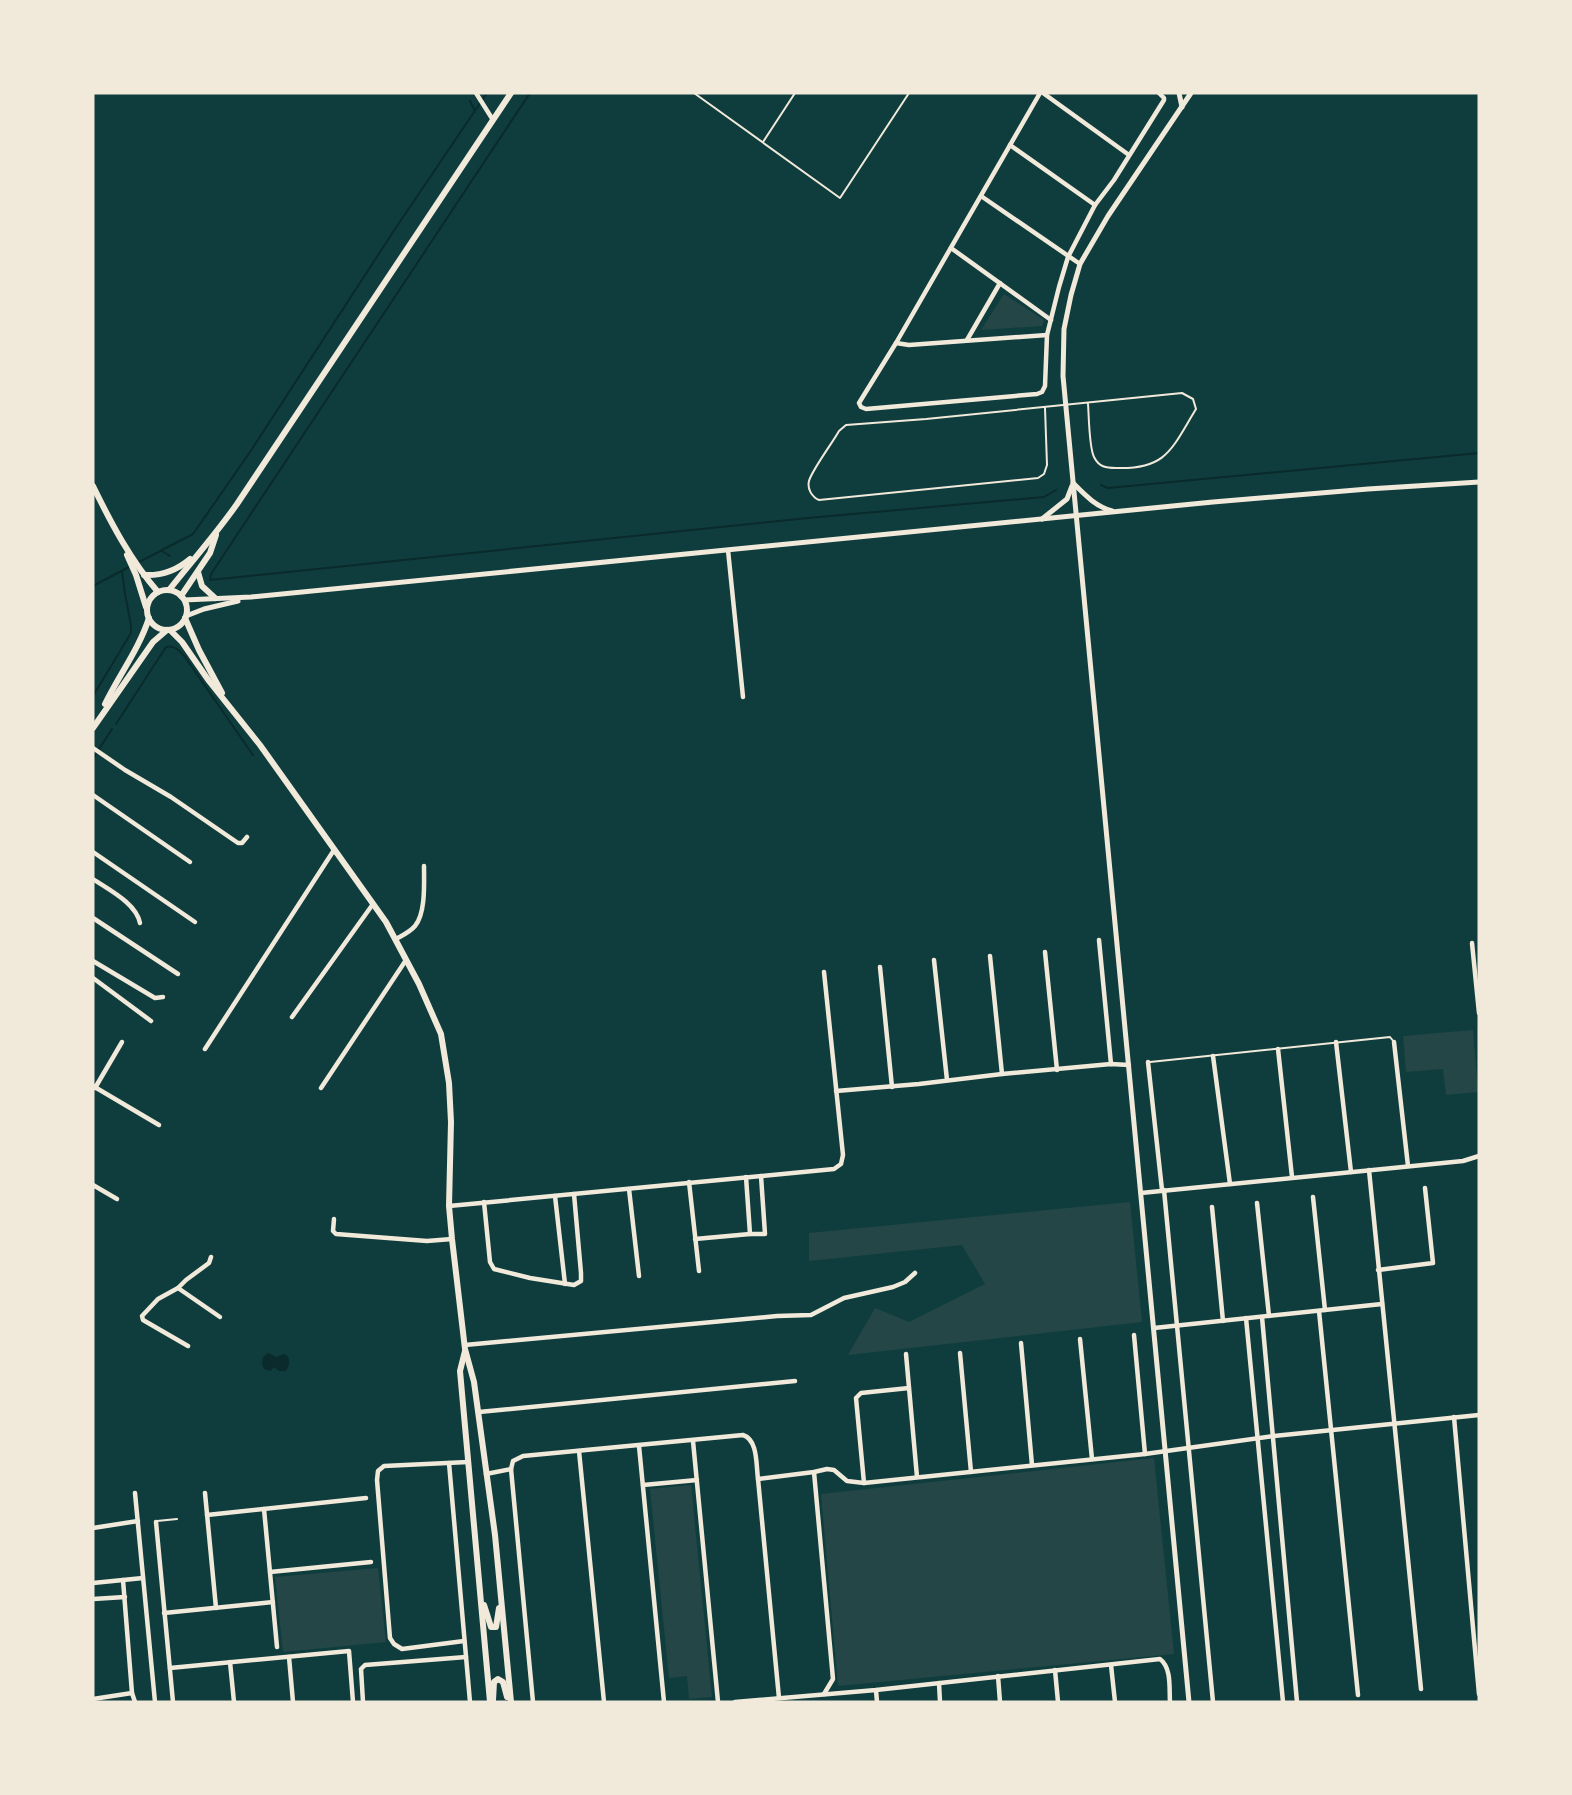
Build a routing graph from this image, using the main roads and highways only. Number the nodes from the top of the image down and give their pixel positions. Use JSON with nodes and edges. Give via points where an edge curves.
{"nodes":[{"id":1,"x":512,"y":93,"type":"edge"},
{"id":2,"x":93,"y":486,"type":"edge"},
{"id":3,"x":217,"y":534,"type":"junction"},
{"id":4,"x":121,"y":540,"type":"junction"},
{"id":5,"x":204,"y":546,"type":"junction"},
{"id":6,"x":198,"y":572,"type":"junction"},
{"id":7,"x":144,"y":575,"type":"junction"},
{"id":8,"x":169,"y":590,"type":"junction"},
{"id":9,"x":158,"y":592,"type":"junction"},
{"id":10,"x":215,"y":597,"type":"road end"},
{"id":11,"x":182,"y":598,"type":"junction"},
{"id":12,"x":147,"y":608,"type":"junction"},
{"id":13,"x":185,"y":617,"type":"junction"},
{"id":14,"x":149,"y":618,"type":"junction"},
{"id":15,"x":168,"y":630,"type":"junction"},
{"id":16,"x":228,"y":704,"type":"junction"},
{"id":17,"x":99,"y":719,"type":"junction"},
{"id":18,"x":93,"y":728,"type":"edge"},
{"id":19,"x":465,"y":1347,"type":"junction"},
{"id":20,"x":478,"y":1581,"type":"junction"},
{"id":21,"x":500,"y":1581,"type":"junction"},
{"id":22,"x":492,"y":1702,"type":"edge"},
{"id":23,"x":510,"y":1702,"type":"edge"}],
"edges":[{"from":1,"to":3,"type":"main road"},
{"from":2,"to":4,"type":"main road"},
{"from":3,"to":5,"type":"main road"},
{"from":3,"to":6,"type":"main road"},
{"from":4,"to":7,"type":"main road"},
{"from":4,"to":12,"type":"main road"},
{"from":5,"to":7,"type":"main road","via":[[172,571]]},
{"from":5,"to":8,"type":"main road"},
{"from":6,"to":10,"type":"main road","via":[[202,586]]},
{"from":6,"to":11,"type":"main road"},
{"from":7,"to":9,"type":"main road"},
{"from":8,"to":9,"type":"main road"},
{"from":8,"to":11,"type":"main road"},
{"from":9,"to":12,"type":"main road"},
{"from":11,"to":13,"type":"main road"},
{"from":12,"to":14,"type":"main road"},
{"from":13,"to":15,"type":"main road","via":[[179,626]]},
{"from":13,"to":16,"type":"main road"},
{"from":14,"to":15,"type":"main road"},
{"from":14,"to":17,"type":"main road"},
{"from":15,"to":16,"type":"main road"},
{"from":15,"to":17,"type":"main road","via":[[153,642]]},
{"from":16,"to":19,"type":"main road","via":[[373,903],[407,959],[441,1034],[451,1122],[449,1206]]},
{"from":17,"to":18,"type":"main road"},
{"from":19,"to":20,"type":"main road","via":[[460,1371]]},
{"from":19,"to":21,"type":"main road","via":[[479,1412]]},
{"from":20,"to":21,"type":"main road","via":[[489,1625],[494,1628]]},
{"from":20,"to":22,"type":"main road"},
{"from":21,"to":23,"type":"main road"},
{"from":22,"to":23,"type":"main road","via":[[498,1679]]}]}
